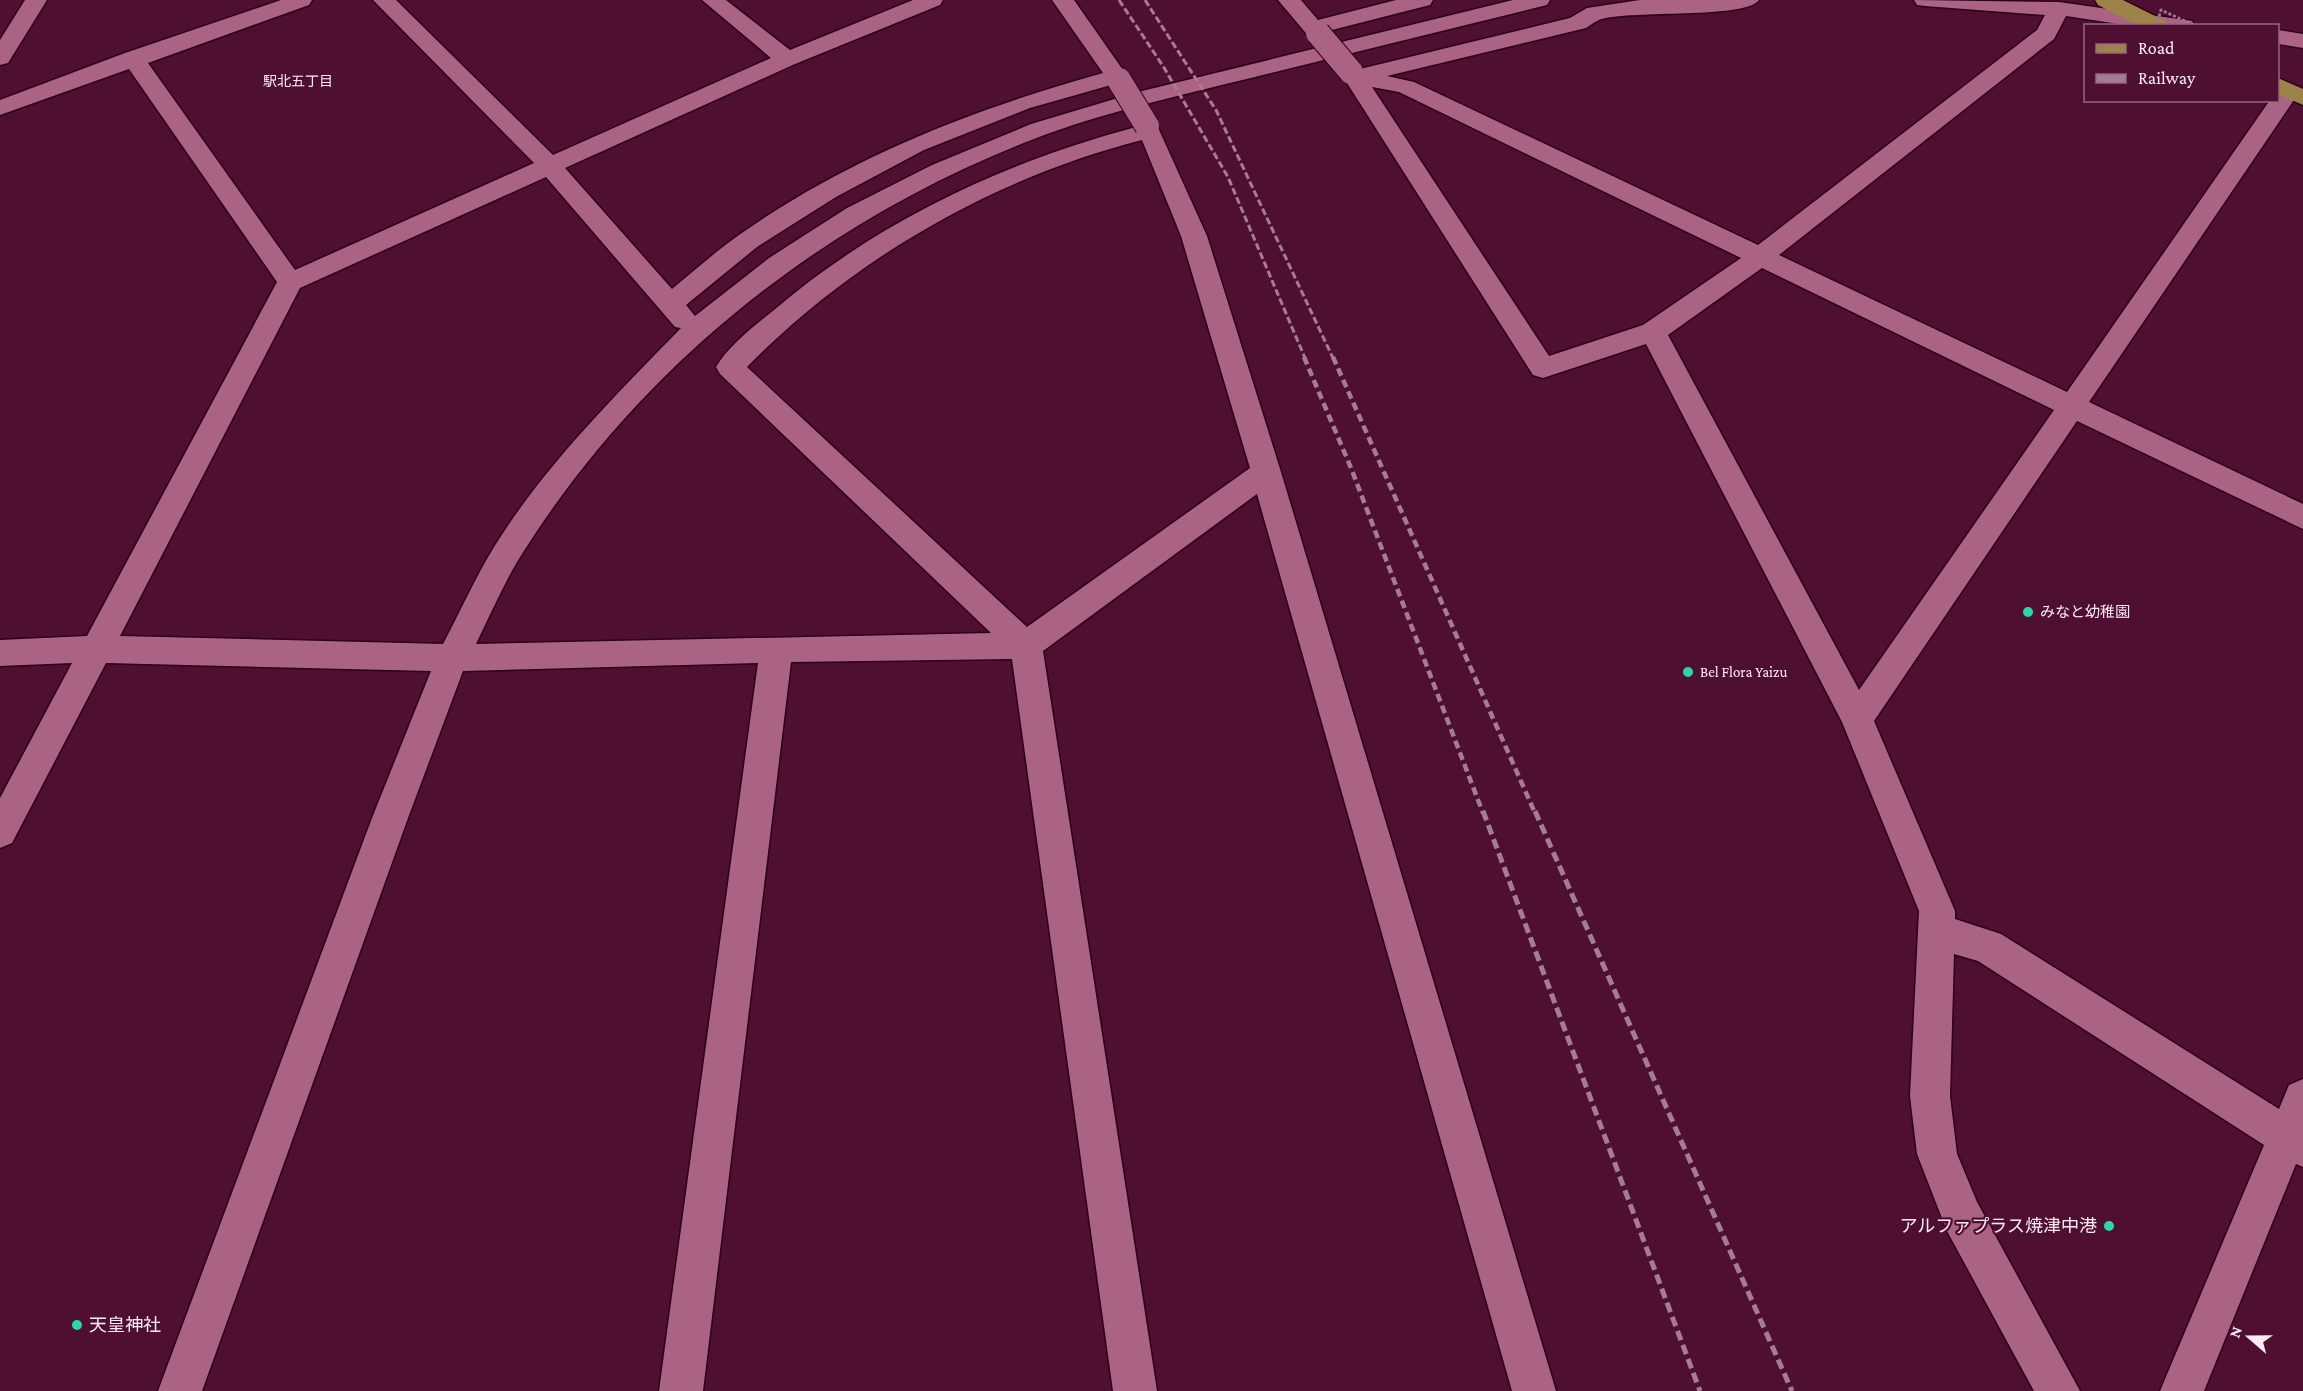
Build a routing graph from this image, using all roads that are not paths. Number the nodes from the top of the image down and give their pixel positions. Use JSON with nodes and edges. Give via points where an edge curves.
{"nodes":[{"id":1,"x":36,"y":0,"type":"edge"},
{"id":2,"x":301,"y":0,"type":"edge"},
{"id":3,"x":384,"y":0,"type":"edge"},
{"id":4,"x":713,"y":0,"type":"edge"},
{"id":5,"x":932,"y":0,"type":"edge"},
{"id":6,"x":1064,"y":0,"type":"edge"},
{"id":7,"x":1289,"y":0,"type":"edge"},
{"id":8,"x":1422,"y":0,"type":"edge"},
{"id":9,"x":1539,"y":0,"type":"edge"},
{"id":10,"x":1748,"y":0,"type":"edge"},
{"id":11,"x":1925,"y":0,"type":"edge"},
{"id":12,"x":2106,"y":0,"type":"edge"},
{"id":13,"x":2059,"y":9,"type":"junction"},
{"id":14,"x":2153,"y":24,"type":"edge"},
{"id":15,"x":1315,"y":30,"type":"junction"},
{"id":16,"x":2279,"y":38,"type":"edge"},
{"id":17,"x":2303,"y":41,"type":"edge"},
{"id":18,"x":0,"y":58,"type":"edge"},
{"id":19,"x":133,"y":58,"type":"junction"},
{"id":20,"x":788,"y":59,"type":"junction"},
{"id":21,"x":1354,"y":75,"type":"junction"},
{"id":22,"x":1118,"y":78,"type":"junction"},
{"id":23,"x":2290,"y":91,"type":"edge"},
{"id":24,"x":0,"y":108,"type":"edge"},
{"id":25,"x":1149,"y":128,"type":"junction"},
{"id":26,"x":549,"y":165,"type":"junction"},
{"id":27,"x":1761,"y":256,"type":"junction"},
{"id":28,"x":290,"y":282,"type":"junction"},
{"id":29,"x":672,"y":303,"type":"junction"},
{"id":30,"x":693,"y":332,"type":"junction"},
{"id":31,"x":1653,"y":332,"type":"junction"},
{"id":32,"x":2073,"y":408,"type":"junction"},
{"id":33,"x":1266,"y":472,"type":"junction"},
{"id":34,"x":2303,"y":517,"type":"edge"},
{"id":35,"x":1026,"y":646,"type":"junction"},
{"id":36,"x":95,"y":649,"type":"junction"},
{"id":37,"x":776,"y":649,"type":"junction"},
{"id":38,"x":0,"y":653,"type":"edge"},
{"id":39,"x":452,"y":658,"type":"junction"},
{"id":40,"x":1857,"y":719,"type":"junction"},
{"id":41,"x":0,"y":832,"type":"edge"},
{"id":42,"x":1938,"y":931,"type":"junction"},
{"id":43,"x":2303,"y":1099,"type":"edge"},
{"id":44,"x":2295,"y":1142,"type":"edge"},
{"id":45,"x":180,"y":1391,"type":"edge"},
{"id":46,"x":681,"y":1391,"type":"edge"},
{"id":47,"x":1135,"y":1391,"type":"edge"},
{"id":48,"x":1534,"y":1391,"type":"edge"},
{"id":49,"x":2058,"y":1391,"type":"edge"},
{"id":50,"x":2182,"y":1391,"type":"edge"}],
"edges":[{"from":1,"to":18,"type":"street"},
{"from":2,"to":19,"type":"street"},
{"from":3,"to":26,"type":"street"},
{"from":4,"to":20,"type":"street"},
{"from":5,"to":20,"type":"street"},
{"from":6,"to":22,"type":"street"},
{"from":7,"to":15,"type":"street"},
{"from":8,"to":15,"type":"street"},
{"from":9,"to":30,"type":"street","via":[[1146,97],[1039,129],[941,170],[856,214],[778,264]]},
{"from":10,"to":21,"type":"street","via":[[1740,4],[1594,12],[1578,23]]},
{"from":11,"to":13,"type":"street"},
{"from":12,"to":14,"type":"main road"},
{"from":13,"to":14,"type":"street"},
{"from":13,"to":27,"type":"street","via":[[2046,34]]},
{"from":15,"to":21,"type":"street","bridge":true},
{"from":16,"to":17,"type":"street"},
{"from":19,"to":24,"type":"street"},
{"from":19,"to":28,"type":"street"},
{"from":20,"to":26,"type":"street"},
{"from":21,"to":27,"type":"street","via":[[1406,87]]},
{"from":21,"to":31,"type":"street","via":[[1543,368]]},
{"from":22,"to":25,"type":"street","bridge":true},
{"from":22,"to":29,"type":"street","via":[[1022,103],[906,150],[827,191],[748,241]]},
{"from":23,"to":32,"type":"street"},
{"from":25,"to":33,"type":"street","via":[[1194,236]]},
{"from":25,"to":35,"type":"street","via":[[1064,155],[972,195],[891,239],[778,319],[730,367]]},
{"from":26,"to":28,"type":"street"},
{"from":26,"to":29,"type":"street"},
{"from":27,"to":31,"type":"street"},
{"from":27,"to":32,"type":"street"},
{"from":28,"to":36,"type":"street"},
{"from":29,"to":30,"type":"street"},
{"from":30,"to":39,"type":"street","via":[[611,417],[554,485],[505,556]]},
{"from":31,"to":40,"type":"street"},
{"from":32,"to":34,"type":"street"},
{"from":32,"to":40,"type":"street"},
{"from":33,"to":35,"type":"street"},
{"from":33,"to":48,"type":"street"},
{"from":35,"to":37,"type":"street"},
{"from":35,"to":47,"type":"street"},
{"from":36,"to":38,"type":"street"},
{"from":36,"to":39,"type":"street"},
{"from":36,"to":41,"type":"street"},
{"from":37,"to":39,"type":"street"},
{"from":37,"to":46,"type":"street"},
{"from":39,"to":45,"type":"street"},
{"from":40,"to":42,"type":"street","via":[[1937,911]]},
{"from":42,"to":44,"type":"street","via":[[1988,947]]},
{"from":42,"to":49,"type":"street","via":[[1930,1096],[1937,1154],[1962,1216]]},
{"from":43,"to":44,"type":"street"},
{"from":44,"to":50,"type":"street"}]}
